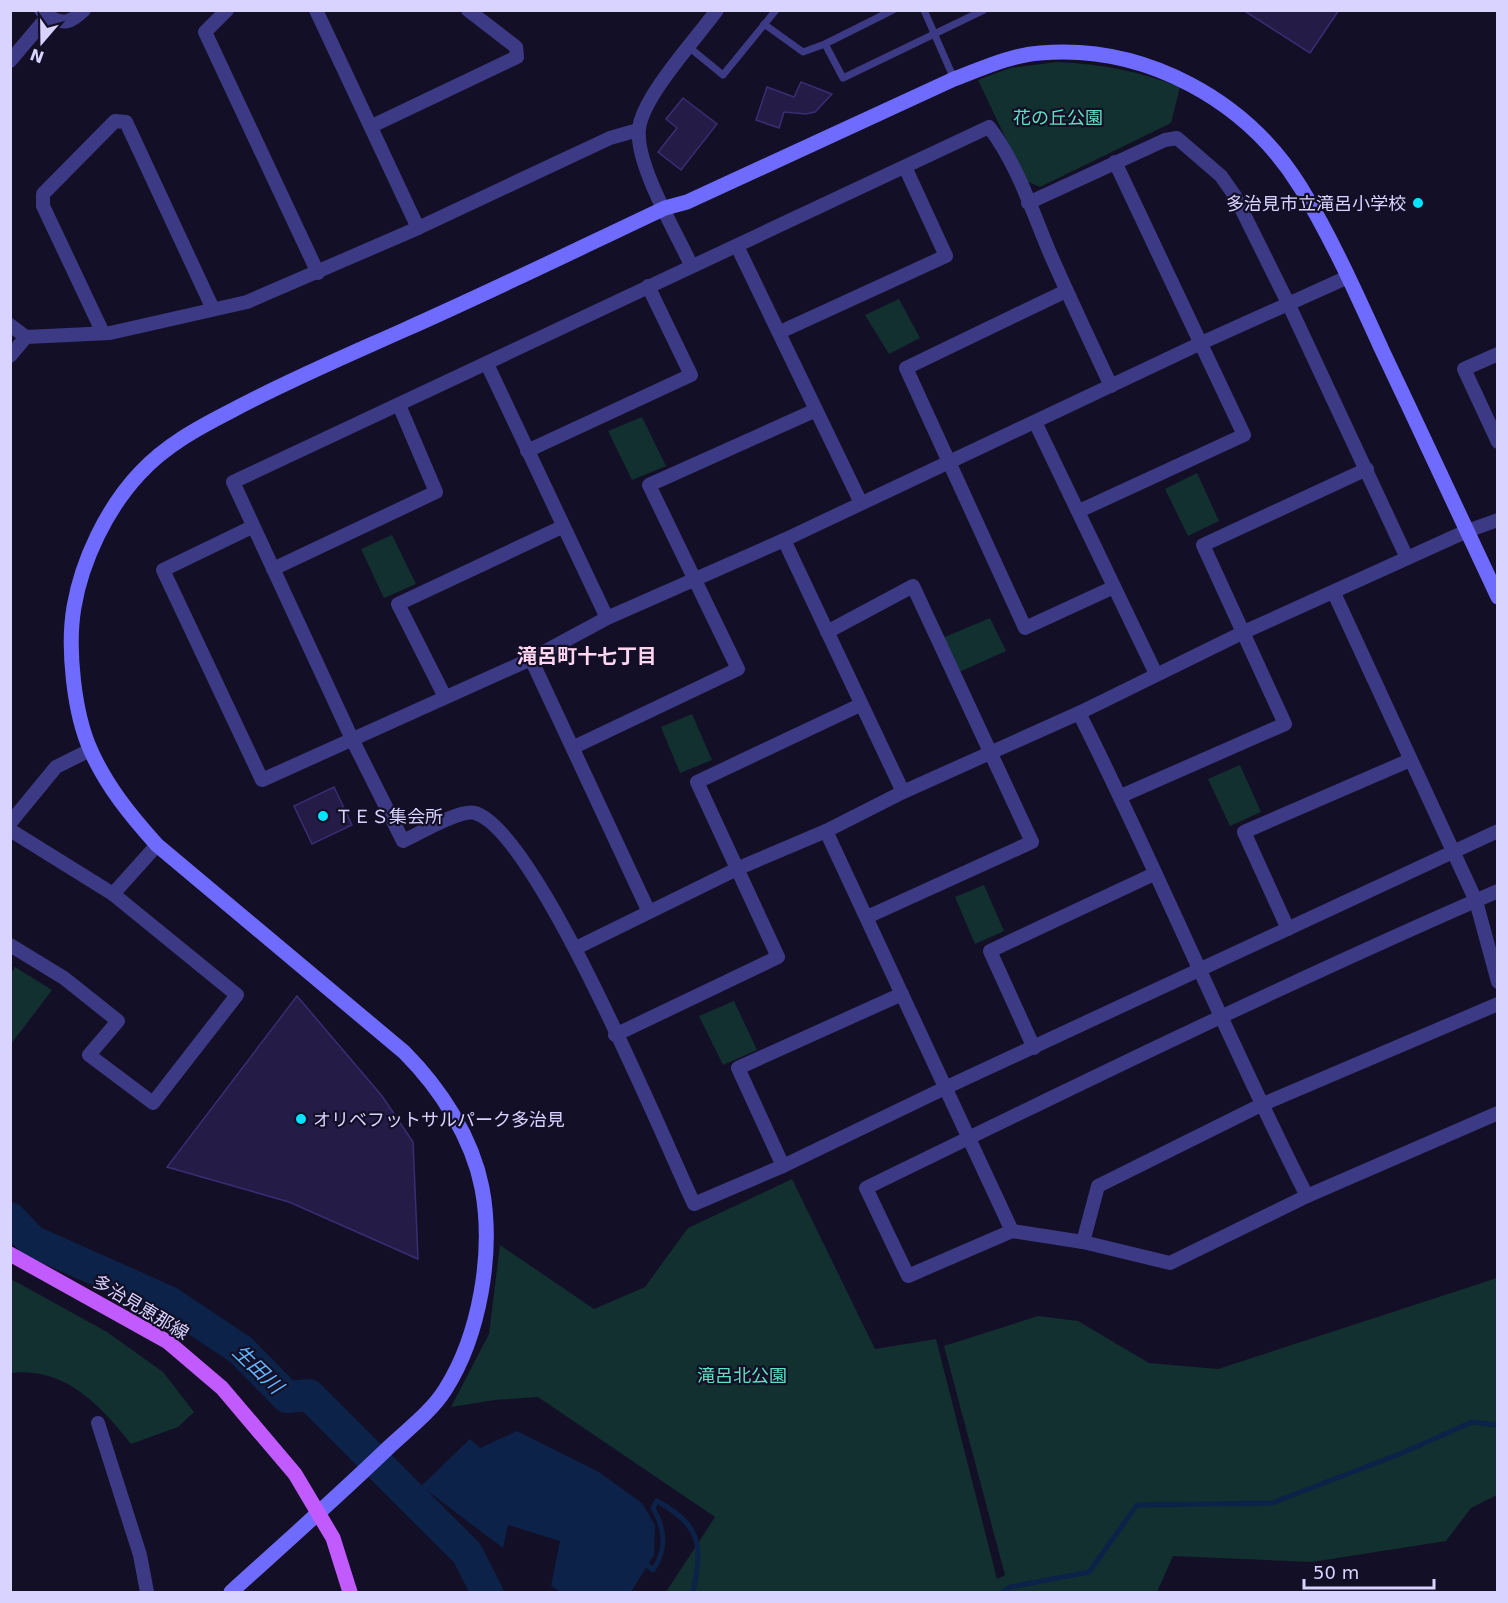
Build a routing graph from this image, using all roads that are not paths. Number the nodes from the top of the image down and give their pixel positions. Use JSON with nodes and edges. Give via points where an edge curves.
{"nodes":[{"id":1,"x":84,"y":10,"type":"edge"},
{"id":2,"x":227,"y":10,"type":"edge"},
{"id":3,"x":316,"y":10,"type":"edge"},
{"id":4,"x":468,"y":10,"type":"edge"},
{"id":5,"x":717,"y":10,"type":"edge"},
{"id":6,"x":776,"y":10,"type":"edge"},
{"id":7,"x":893,"y":10,"type":"edge"},
{"id":8,"x":924,"y":10,"type":"edge"},
{"id":9,"x":984,"y":10,"type":"edge"},
{"id":10,"x":44,"y":13,"type":"edge"},
{"id":11,"x":764,"y":24,"type":"junction"},
{"id":12,"x":934,"y":34,"type":"junction"},
{"id":13,"x":825,"y":44,"type":"junction"},
{"id":14,"x":690,"y":48,"type":"junction"},
{"id":15,"x":10,"y":61,"type":"edge"},
{"id":16,"x":954,"y":80,"type":"junction"},
{"id":17,"x":372,"y":126,"type":"junction"},
{"id":18,"x":638,"y":130,"type":"junction"},
{"id":19,"x":1115,"y":162,"type":"junction"},
{"id":20,"x":905,"y":167,"type":"junction"},
{"id":21,"x":1028,"y":202,"type":"junction"},
{"id":22,"x":664,"y":208,"type":"junction"},
{"id":23,"x":418,"y":228,"type":"junction"},
{"id":24,"x":738,"y":246,"type":"junction"},
{"id":25,"x":692,"y":265,"type":"junction"},
{"id":26,"x":318,"y":273,"type":"junction"},
{"id":27,"x":1348,"y":278,"type":"junction"},
{"id":28,"x":648,"y":286,"type":"junction"},
{"id":29,"x":1066,"y":291,"type":"junction"},
{"id":30,"x":1288,"y":303,"type":"junction"},
{"id":31,"x":213,"y":309,"type":"junction"},
{"id":32,"x":10,"y":325,"type":"edge"},
{"id":33,"x":780,"y":332,"type":"junction"},
{"id":34,"x":103,"y":333,"type":"junction"},
{"id":35,"x":26,"y":337,"type":"junction"},
{"id":36,"x":1199,"y":344,"type":"junction"},
{"id":37,"x":1497,"y":354,"type":"edge"},
{"id":38,"x":10,"y":356,"type":"edge"},
{"id":39,"x":488,"y":364,"type":"junction"},
{"id":40,"x":1112,"y":386,"type":"junction"},
{"id":41,"x":399,"y":405,"type":"junction"},
{"id":42,"x":816,"y":410,"type":"junction"},
{"id":43,"x":1035,"y":422,"type":"junction"},
{"id":44,"x":1497,"y":442,"type":"edge"},
{"id":45,"x":527,"y":451,"type":"junction"},
{"id":46,"x":947,"y":462,"type":"junction"},
{"id":47,"x":1367,"y":469,"type":"junction"},
{"id":48,"x":861,"y":503,"type":"junction"},
{"id":49,"x":1079,"y":511,"type":"junction"},
{"id":50,"x":1497,"y":520,"type":"edge"},
{"id":51,"x":252,"y":527,"type":"junction"},
{"id":52,"x":562,"y":527,"type":"junction"},
{"id":53,"x":1467,"y":531,"type":"junction"},
{"id":54,"x":784,"y":540,"type":"junction"},
{"id":55,"x":1407,"y":558,"type":"junction"},
{"id":56,"x":273,"y":569,"type":"junction"},
{"id":57,"x":695,"y":579,"type":"junction"},
{"id":58,"x":1114,"y":587,"type":"junction"},
{"id":59,"x":1334,"y":593,"type":"junction"},
{"id":60,"x":1497,"y":597,"type":"edge"},
{"id":61,"x":607,"y":618,"type":"junction"},
{"id":62,"x":827,"y":632,"type":"junction"},
{"id":63,"x":1244,"y":632,"type":"junction"},
{"id":64,"x":531,"y":659,"type":"junction"},
{"id":65,"x":1156,"y":674,"type":"junction"},
{"id":66,"x":445,"y":698,"type":"junction"},
{"id":67,"x":860,"y":705,"type":"junction"},
{"id":68,"x":1079,"y":713,"type":"junction"},
{"id":69,"x":352,"y":738,"type":"junction"},
{"id":70,"x":574,"y":747,"type":"junction"},
{"id":71,"x":90,"y":750,"type":"junction"},
{"id":72,"x":991,"y":752,"type":"junction"},
{"id":73,"x":1410,"y":760,"type":"junction"},
{"id":74,"x":903,"y":792,"type":"junction"},
{"id":75,"x":1121,"y":796,"type":"junction"},
{"id":76,"x":10,"y":823,"type":"edge"},
{"id":77,"x":10,"y":830,"type":"edge"},
{"id":78,"x":826,"y":831,"type":"junction"},
{"id":79,"x":1497,"y":831,"type":"edge"},
{"id":80,"x":158,"y":845,"type":"junction"},
{"id":81,"x":1454,"y":852,"type":"junction"},
{"id":82,"x":739,"y":868,"type":"junction"},
{"id":83,"x":1154,"y":874,"type":"junction"},
{"id":84,"x":1497,"y":891,"type":"edge"},
{"id":85,"x":113,"y":894,"type":"junction"},
{"id":86,"x":1476,"y":901,"type":"junction"},
{"id":87,"x":649,"y":912,"type":"junction"},
{"id":88,"x":867,"y":917,"type":"junction"},
{"id":89,"x":1288,"y":929,"type":"junction"},
{"id":90,"x":10,"y":945,"type":"edge"},
{"id":91,"x":576,"y":948,"type":"junction"},
{"id":92,"x":1202,"y":970,"type":"junction"},
{"id":93,"x":1497,"y":982,"type":"edge"},
{"id":94,"x":902,"y":994,"type":"junction"},
{"id":95,"x":1497,"y":1004,"type":"edge"},
{"id":96,"x":1221,"y":1015,"type":"junction"},
{"id":97,"x":615,"y":1035,"type":"junction"},
{"id":98,"x":1034,"y":1048,"type":"junction"},
{"id":99,"x":947,"y":1087,"type":"junction"},
{"id":100,"x":1261,"y":1105,"type":"junction"},
{"id":101,"x":1497,"y":1113,"type":"edge"},
{"id":102,"x":971,"y":1137,"type":"junction"},
{"id":103,"x":783,"y":1166,"type":"junction"},
{"id":104,"x":1307,"y":1196,"type":"junction"},
{"id":105,"x":1012,"y":1231,"type":"junction"},
{"id":106,"x":1083,"y":1242,"type":"junction"},
{"id":107,"x":10,"y":1254,"type":"edge"},
{"id":108,"x":98,"y":1423,"type":"dead end"},
{"id":109,"x":318,"y":1513,"type":"junction"},
{"id":110,"x":147,"y":1593,"type":"edge"},
{"id":111,"x":231,"y":1593,"type":"edge"},
{"id":112,"x":350,"y":1593,"type":"edge"}],
"edges":[{"from":1,"to":10,"type":"street","via":[[71,22],[61,23]]},
{"from":2,"to":26,"type":"street","via":[[205,32]]},
{"from":3,"to":17,"type":"street"},
{"from":4,"to":17,"type":"street","via":[[516,47],[518,57]]},
{"from":5,"to":14,"type":"street"},
{"from":6,"to":11,"type":"lane"},
{"from":7,"to":13,"type":"lane"},
{"from":8,"to":12,"type":"lane"},
{"from":9,"to":12,"type":"lane"},
{"from":10,"to":15,"type":"street"},
{"from":11,"to":13,"type":"lane","via":[[803,52]]},
{"from":11,"to":14,"type":"lane","via":[[723,75]]},
{"from":12,"to":13,"type":"lane","via":[[843,78]]},
{"from":12,"to":16,"type":"lane"},
{"from":14,"to":18,"type":"street","via":[[663,81]]},
{"from":16,"to":22,"type":"street","via":[[687,202]]},
{"from":16,"to":27,"type":"street","via":[[997,63],[1039,53],[1079,53],[1132,62],[1177,77],[1223,102],[1259,134],[1300,186]]},
{"from":17,"to":23,"type":"street"},
{"from":18,"to":22,"type":"street","via":[[641,154]]},
{"from":18,"to":23,"type":"street","via":[[610,138]]},
{"from":19,"to":21,"type":"street"},
{"from":19,"to":30,"type":"street","via":[[1177,138],[1195,151],[1235,196]]},
{"from":19,"to":36,"type":"street"},
{"from":20,"to":21,"type":"street","via":[[989,127]]},
{"from":20,"to":24,"type":"street"},
{"from":20,"to":33,"type":"street","via":[[946,256]]},
{"from":21,"to":29,"type":"street"},
{"from":22,"to":25,"type":"street"},
{"from":22,"to":71,"type":"street","via":[[254,399],[185,434],[140,472],[104,521],[74,608],[74,681]]},
{"from":23,"to":26,"type":"street"},
{"from":24,"to":25,"type":"street"},
{"from":24,"to":33,"type":"street"},
{"from":25,"to":28,"type":"street"},
{"from":26,"to":31,"type":"street","via":[[247,302]]},
{"from":27,"to":30,"type":"street"},
{"from":27,"to":53,"type":"street"},
{"from":28,"to":39,"type":"street"},
{"from":28,"to":45,"type":"street","via":[[691,375]]},
{"from":29,"to":40,"type":"street"},
{"from":29,"to":46,"type":"street","via":[[906,368]]},
{"from":30,"to":36,"type":"street"},
{"from":30,"to":47,"type":"street"},
{"from":31,"to":34,"type":"street"},
{"from":31,"to":34,"type":"street","via":[[126,122],[115,121],[43,194],[43,206]]},
{"from":32,"to":35,"type":"street"},
{"from":33,"to":42,"type":"street"},
{"from":34,"to":35,"type":"street"},
{"from":35,"to":38,"type":"street"},
{"from":36,"to":40,"type":"street"},
{"from":36,"to":49,"type":"street","via":[[1244,435]]},
{"from":37,"to":44,"type":"street","via":[[1464,369]]},
{"from":39,"to":41,"type":"street"},
{"from":39,"to":45,"type":"street"},
{"from":40,"to":43,"type":"street"},
{"from":41,"to":51,"type":"street","via":[[233,482]]},
{"from":41,"to":56,"type":"street","via":[[436,492]]},
{"from":42,"to":48,"type":"street"},
{"from":42,"to":57,"type":"street","via":[[649,485]]},
{"from":43,"to":46,"type":"street"},
{"from":43,"to":49,"type":"street"},
{"from":45,"to":52,"type":"street"},
{"from":46,"to":48,"type":"street"},
{"from":46,"to":58,"type":"street","via":[[1025,628]]},
{"from":47,"to":55,"type":"street"},
{"from":47,"to":63,"type":"street","via":[[1203,544]]},
{"from":48,"to":54,"type":"street"},
{"from":49,"to":58,"type":"street"},
{"from":50,"to":53,"type":"street"},
{"from":51,"to":56,"type":"street"},
{"from":51,"to":69,"type":"street","via":[[163,570],[197,643],[262,780]]},
{"from":52,"to":61,"type":"street"},
{"from":52,"to":66,"type":"street","via":[[398,604]]},
{"from":53,"to":55,"type":"street"},
{"from":53,"to":60,"type":"street"},
{"from":54,"to":57,"type":"street"},
{"from":54,"to":62,"type":"street"},
{"from":55,"to":59,"type":"street"},
{"from":56,"to":69,"type":"street"},
{"from":57,"to":61,"type":"street"},
{"from":57,"to":70,"type":"street","via":[[738,669]]},
{"from":58,"to":65,"type":"street"},
{"from":59,"to":63,"type":"street"},
{"from":59,"to":73,"type":"street"},
{"from":61,"to":64,"type":"street"},
{"from":62,"to":67,"type":"street"},
{"from":62,"to":72,"type":"street","via":[[913,586]]},
{"from":63,"to":65,"type":"street"},
{"from":63,"to":75,"type":"street","via":[[1285,724]]},
{"from":64,"to":66,"type":"street"},
{"from":64,"to":70,"type":"street"},
{"from":65,"to":68,"type":"street"},
{"from":66,"to":69,"type":"street"},
{"from":67,"to":74,"type":"street"},
{"from":67,"to":82,"type":"street","via":[[697,782]]},
{"from":68,"to":72,"type":"street"},
{"from":68,"to":75,"type":"street"},
{"from":69,"to":91,"type":"street","via":[[404,841],[461,814],[474,813],[486,820],[536,878]]},
{"from":70,"to":87,"type":"street"},
{"from":71,"to":76,"type":"street","via":[[56,767]]},
{"from":71,"to":80,"type":"street","via":[[123,807]]},
{"from":72,"to":74,"type":"street"},
{"from":72,"to":88,"type":"street","via":[[1032,842]]},
{"from":73,"to":81,"type":"street"},
{"from":73,"to":89,"type":"street","via":[[1244,832]]},
{"from":74,"to":78,"type":"street"},
{"from":75,"to":83,"type":"street"},
{"from":77,"to":85,"type":"street"},
{"from":78,"to":82,"type":"street"},
{"from":78,"to":88,"type":"street"},
{"from":79,"to":81,"type":"street"},
{"from":80,"to":85,"type":"street"},
{"from":80,"to":109,"type":"street","via":[[421,1069],[448,1107],[471,1151],[482,1188],[485,1270],[469,1341],[445,1390]]},
{"from":81,"to":86,"type":"street"},
{"from":81,"to":89,"type":"street"},
{"from":82,"to":87,"type":"street"},
{"from":82,"to":97,"type":"street","via":[[778,957]]},
{"from":83,"to":92,"type":"street"},
{"from":83,"to":98,"type":"street","via":[[990,951]]},
{"from":84,"to":86,"type":"street"},
{"from":85,"to":90,"type":"street","via":[[237,995],[153,1102],[89,1055],[118,1021],[64,978]]},
{"from":86,"to":93,"type":"street"},
{"from":86,"to":96,"type":"street"},
{"from":87,"to":91,"type":"street"},
{"from":88,"to":94,"type":"street"},
{"from":89,"to":92,"type":"street"},
{"from":91,"to":97,"type":"street"},
{"from":92,"to":96,"type":"street"},
{"from":92,"to":98,"type":"street"},
{"from":94,"to":99,"type":"street"},
{"from":94,"to":103,"type":"street","via":[[738,1068]]},
{"from":95,"to":100,"type":"street"},
{"from":96,"to":100,"type":"street"},
{"from":96,"to":102,"type":"street"},
{"from":97,"to":103,"type":"street","via":[[694,1204]]},
{"from":98,"to":99,"type":"street"},
{"from":99,"to":102,"type":"street"},
{"from":99,"to":103,"type":"street"},
{"from":100,"to":104,"type":"street"},
{"from":100,"to":106,"type":"street","via":[[1098,1186]]},
{"from":101,"to":104,"type":"street"},
{"from":102,"to":105,"type":"street"},
{"from":102,"to":105,"type":"street","via":[[866,1188],[908,1276]]},
{"from":104,"to":106,"type":"street","via":[[1170,1263]]},
{"from":105,"to":106,"type":"street"},
{"from":107,"to":109,"type":"main road","name":"多治見恵那線","via":[[168,1342],[222,1388],[295,1474]]},
{"from":108,"to":110,"type":"street","via":[[140,1556]]},
{"from":109,"to":111,"type":"street"},
{"from":109,"to":112,"type":"main road","name":"多治見恵那線","via":[[333,1538]]}]}
